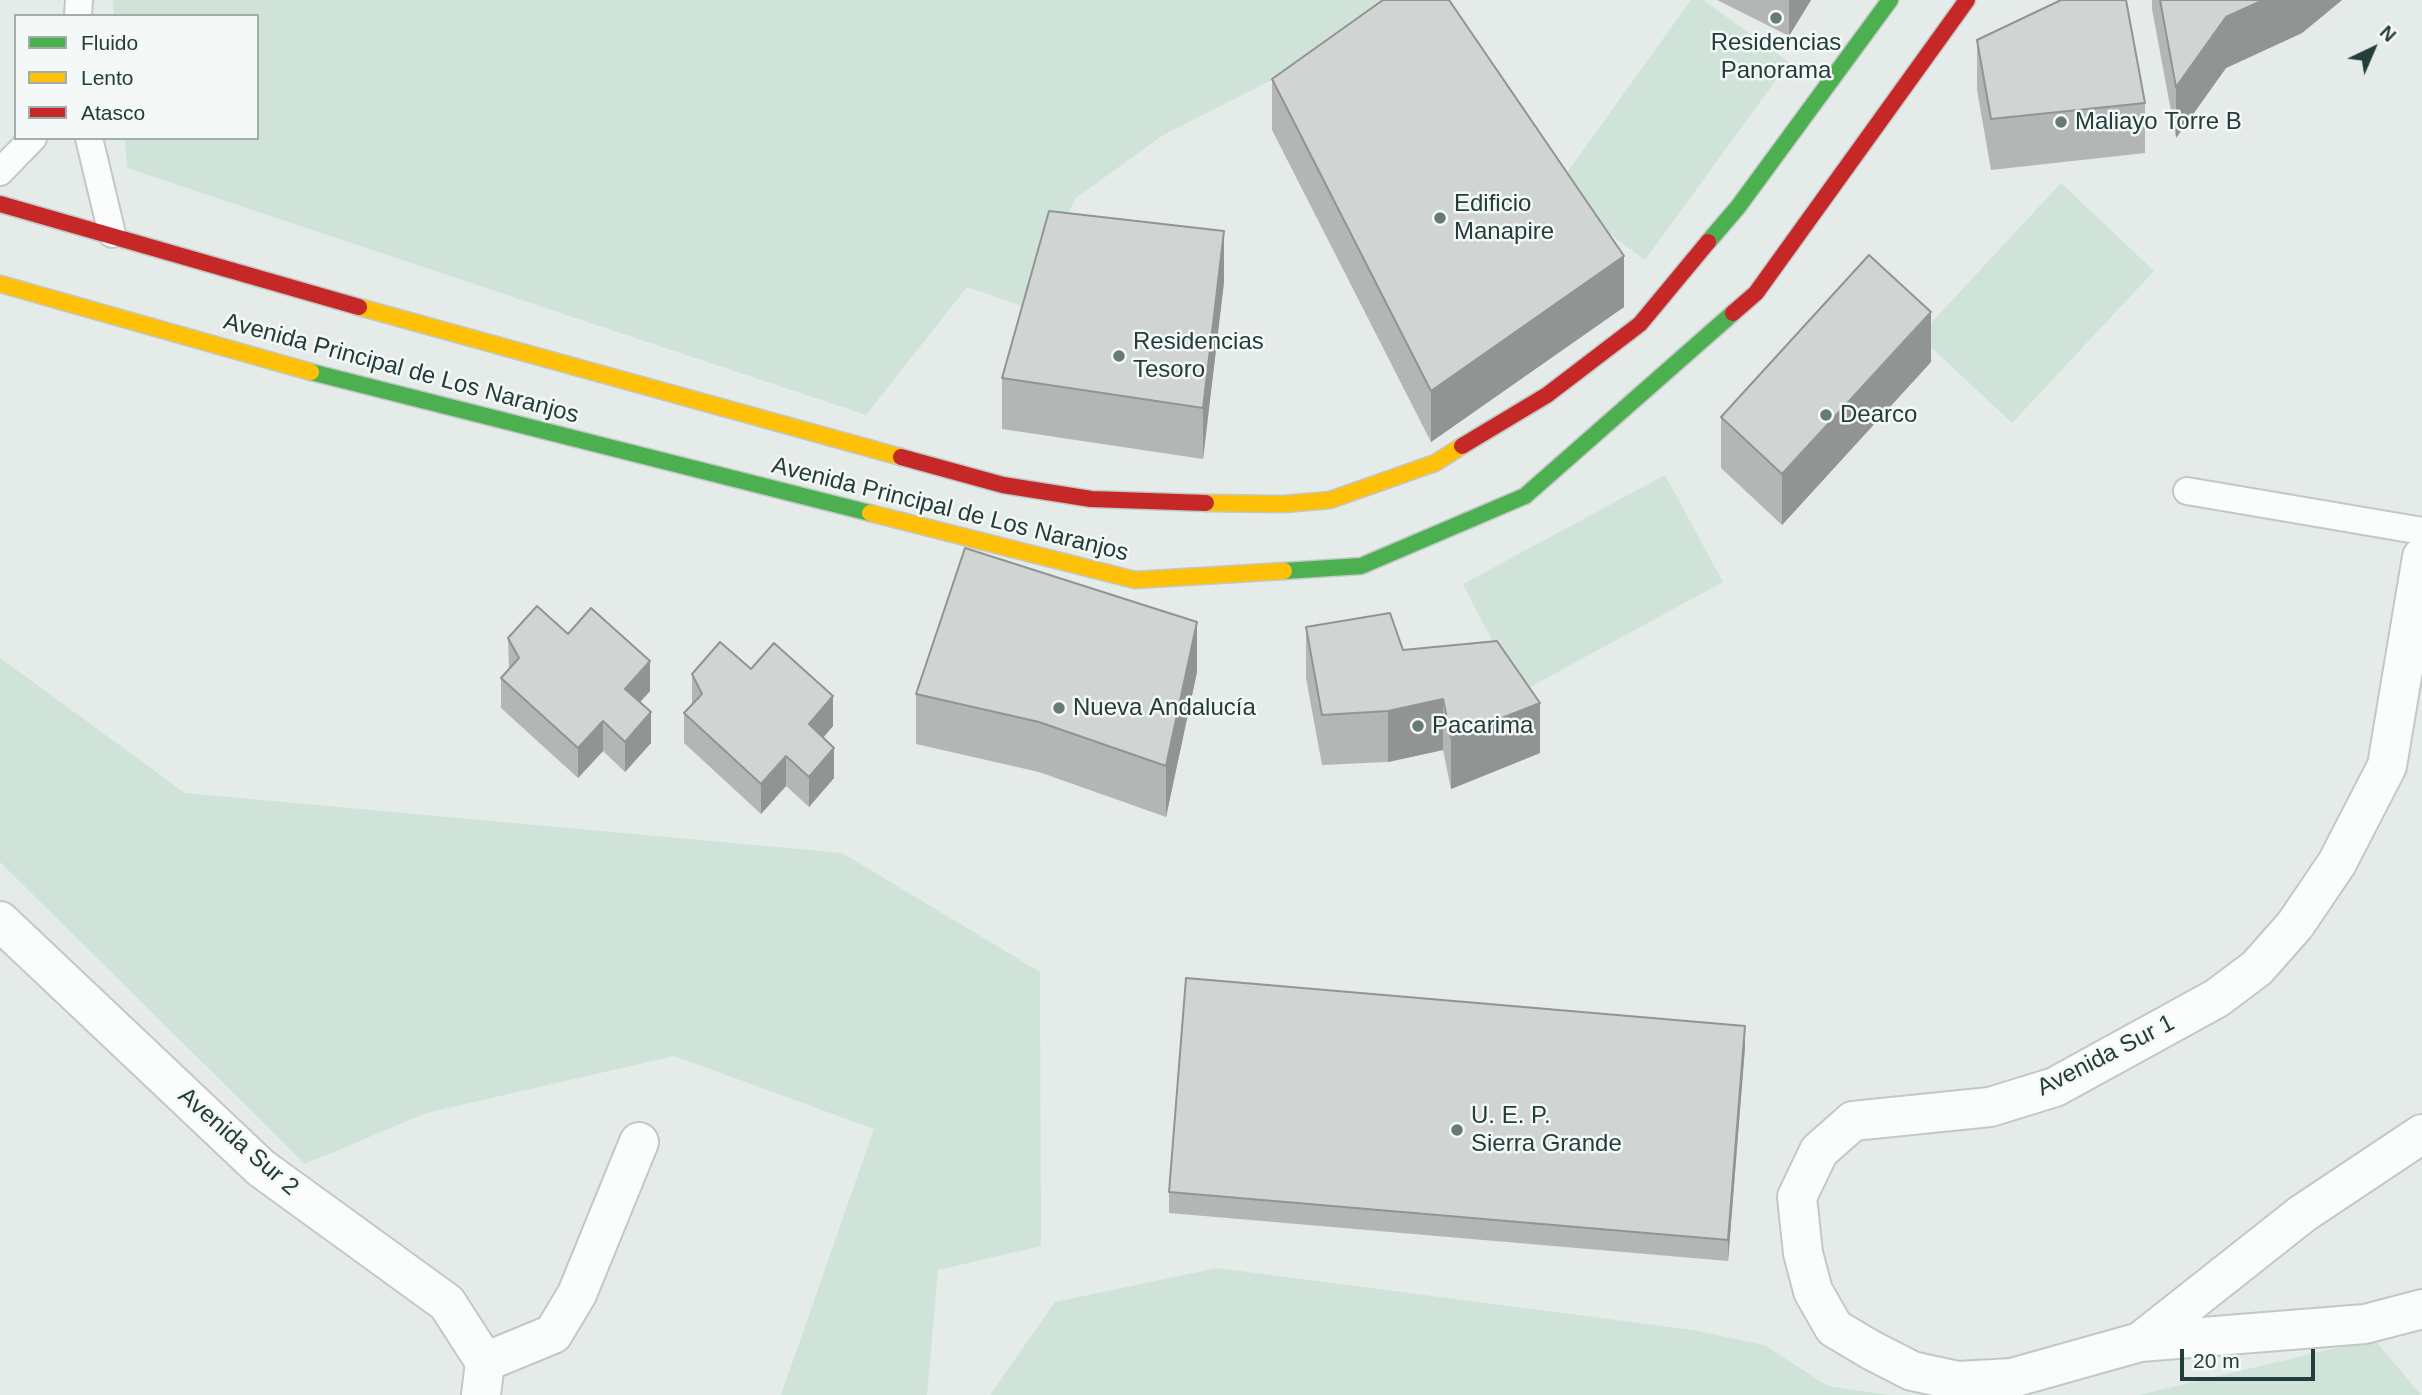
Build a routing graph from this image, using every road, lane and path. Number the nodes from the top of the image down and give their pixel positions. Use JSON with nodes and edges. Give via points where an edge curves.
{"nodes":[{"id":1,"x":1890,"y":0,"type":"edge"},
{"id":2,"x":1967,"y":0,"type":"edge"},
{"id":3,"x":31,"y":140,"type":"edge"},
{"id":4,"x":89,"y":140,"type":"edge"},
{"id":5,"x":0,"y":172,"type":"edge"},
{"id":6,"x":0,"y":204,"type":"edge"},
{"id":7,"x":112,"y":234,"type":"junction"},
{"id":8,"x":0,"y":284,"type":"edge"},
{"id":9,"x":2188,"y":491,"type":"dead end"},
{"id":10,"x":2422,"y":531,"type":"edge"},
{"id":11,"x":2422,"y":556,"type":"edge"},
{"id":12,"x":0,"y":921,"type":"edge"},
{"id":13,"x":2422,"y":1134,"type":"edge"},
{"id":14,"x":639,"y":1142,"type":"dead end"},
{"id":15,"x":2422,"y":1309,"type":"edge"},
{"id":16,"x":2140,"y":1342,"type":"junction"},
{"id":17,"x":483,"y":1379,"type":"edge"}],
"edges":[{"from":1,"to":7,"type":"main road","name":"Avenida Principal de Los Naranjos","via":[[1738,208],[1640,324],[1547,395],[1435,463],[1330,500],[1284,504],[1127,502],[1003,485],[332,300]]},
{"from":2,"to":8,"type":"main road","name":"Avenida Principal de Los Naranjos","via":[[1756,293],[1525,496],[1361,566],[1135,580],[315,373]]},
{"from":3,"to":5,"type":"lane"},
{"from":4,"to":7,"type":"lane"},
{"from":6,"to":7,"type":"main road","name":"Avenida Principal de Los Naranjos"},
{"from":9,"to":10,"type":"lane"},
{"from":11,"to":16,"type":"street","name":"Avenida Sur 1","via":[[2386,766],[2337,863],[2295,925],[2257,968],[2217,998],[2055,1087],[1990,1107],[1853,1121],[1819,1151],[1797,1197],[1813,1291],[1835,1328],[1912,1371],[1958,1381],[2011,1378]]},
{"from":12,"to":17,"type":"street","name":"Avenida Sur 2","via":[[261,1168],[447,1303]]},
{"from":13,"to":16,"type":"street","name":"Avenida Sur 1","via":[[2302,1214]]},
{"from":14,"to":17,"type":"street","via":[[577,1294],[553,1334]]},
{"from":15,"to":16,"type":"street","via":[[2365,1324]]}]}
